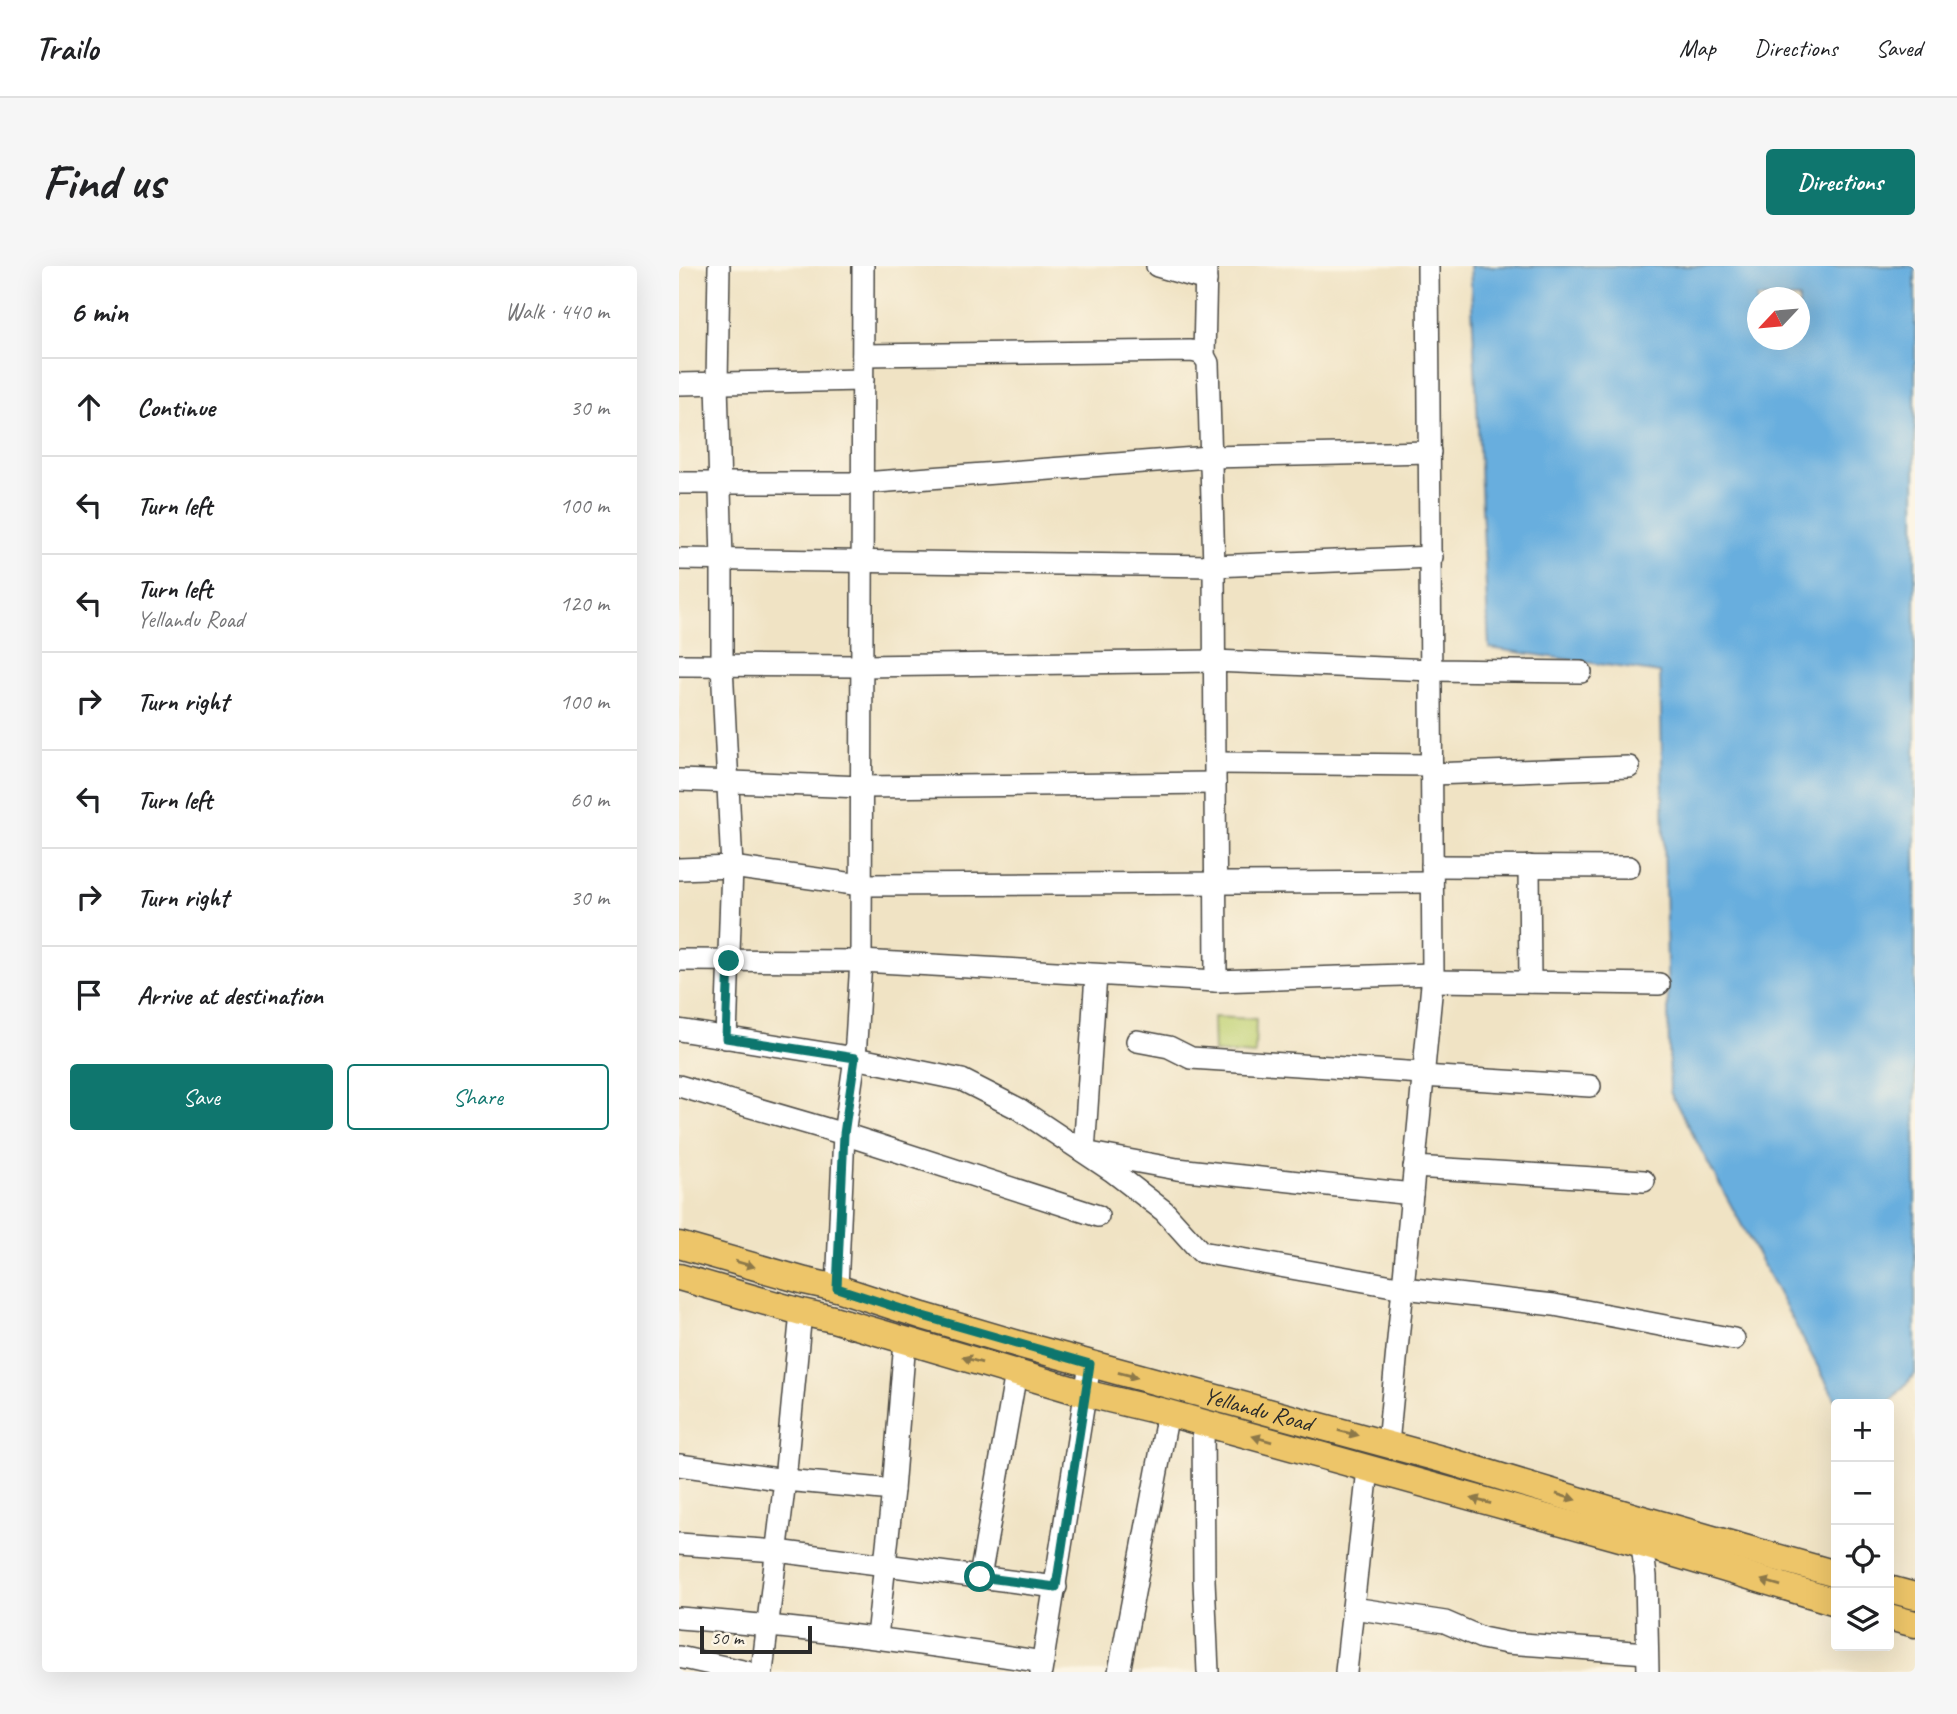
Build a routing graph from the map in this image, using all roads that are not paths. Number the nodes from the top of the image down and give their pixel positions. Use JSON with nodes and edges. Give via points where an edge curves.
{"nodes":[{"id":1,"x":719,"y":266,"type":"edge"},
{"id":2,"x":863,"y":266,"type":"edge"},
{"id":3,"x":1157,"y":266,"type":"edge"},
{"id":4,"x":1429,"y":266,"type":"edge"},
{"id":5,"x":1206,"y":273,"type":"edge"},
{"id":6,"x":863,"y":355,"type":"junction"},
{"id":7,"x":1204,"y":356,"type":"junction"},
{"id":8,"x":863,"y":380,"type":"junction"},
{"id":9,"x":716,"y":383,"type":"junction"},
{"id":10,"x":679,"y":384,"type":"edge"},
{"id":11,"x":1430,"y":452,"type":"junction"},
{"id":12,"x":1209,"y":457,"type":"junction"},
{"id":13,"x":679,"y":483,"type":"edge"},
{"id":14,"x":719,"y":483,"type":"junction"},
{"id":15,"x":863,"y":483,"type":"junction"},
{"id":16,"x":1432,"y":557,"type":"junction"},
{"id":17,"x":679,"y":559,"type":"edge"},
{"id":18,"x":722,"y":560,"type":"junction"},
{"id":19,"x":862,"y":562,"type":"junction"},
{"id":20,"x":1214,"y":566,"type":"junction"},
{"id":21,"x":1214,"y":661,"type":"junction"},
{"id":22,"x":679,"y":665,"type":"edge"},
{"id":23,"x":722,"y":665,"type":"junction"},
{"id":24,"x":862,"y":666,"type":"junction"},
{"id":25,"x":1432,"y":670,"type":"junction"},
{"id":26,"x":1581,"y":672,"type":"dead end"},
{"id":27,"x":1629,"y":767,"type":"dead end"},
{"id":28,"x":1432,"y":769,"type":"junction"},
{"id":29,"x":1215,"y":773,"type":"junction"},
{"id":30,"x":679,"y":779,"type":"edge"},
{"id":31,"x":727,"y":782,"type":"junction"},
{"id":32,"x":862,"y":787,"type":"junction"},
{"id":33,"x":1529,"y":866,"type":"junction"},
{"id":34,"x":732,"y":867,"type":"junction"},
{"id":35,"x":1629,"y":867,"type":"dead end"},
{"id":36,"x":679,"y":869,"type":"edge"},
{"id":37,"x":1432,"y":874,"type":"junction"},
{"id":38,"x":1216,"y":884,"type":"junction"},
{"id":39,"x":861,"y":885,"type":"junction"},
{"id":40,"x":679,"y":960,"type":"edge"},
{"id":41,"x":729,"y":961,"type":"junction"},
{"id":42,"x":861,"y":961,"type":"junction"},
{"id":43,"x":1096,"y":975,"type":"junction"},
{"id":44,"x":1432,"y":977,"type":"junction"},
{"id":45,"x":1216,"y":981,"type":"junction"},
{"id":46,"x":1530,"y":982,"type":"junction"},
{"id":47,"x":1659,"y":984,"type":"dead end"},
{"id":48,"x":679,"y":1030,"type":"edge"},
{"id":49,"x":726,"y":1038,"type":"junction"},
{"id":50,"x":1137,"y":1041,"type":"dead end"},
{"id":51,"x":855,"y":1058,"type":"junction"},
{"id":52,"x":1422,"y":1074,"type":"junction"},
{"id":53,"x":679,"y":1086,"type":"edge"},
{"id":54,"x":1590,"y":1086,"type":"dead end"},
{"id":55,"x":844,"y":1134,"type":"junction"},
{"id":56,"x":1084,"y":1152,"type":"junction"},
{"id":57,"x":1414,"y":1167,"type":"junction"},
{"id":58,"x":1644,"y":1181,"type":"dead end"},
{"id":59,"x":1412,"y":1194,"type":"junction"},
{"id":60,"x":1098,"y":1216,"type":"dead end"},
{"id":61,"x":679,"y":1245,"type":"edge"},
{"id":62,"x":679,"y":1277,"type":"edge"},
{"id":63,"x":837,"y":1288,"type":"junction"},
{"id":64,"x":1404,"y":1288,"type":"junction"},
{"id":65,"x":801,"y":1312,"type":"junction"},
{"id":66,"x":1734,"y":1339,"type":"dead end"},
{"id":67,"x":905,"y":1341,"type":"junction"},
{"id":68,"x":1090,"y":1364,"type":"junction"},
{"id":69,"x":1016,"y":1373,"type":"junction"},
{"id":70,"x":1084,"y":1394,"type":"junction"},
{"id":71,"x":1168,"y":1413,"type":"junction"},
{"id":72,"x":1203,"y":1422,"type":"junction"},
{"id":73,"x":1388,"y":1444,"type":"junction"},
{"id":74,"x":679,"y":1465,"type":"edge"},
{"id":75,"x":1368,"y":1469,"type":"junction"},
{"id":76,"x":785,"y":1479,"type":"junction"},
{"id":77,"x":893,"y":1490,"type":"junction"},
{"id":78,"x":1640,"y":1531,"type":"junction"},
{"id":79,"x":679,"y":1544,"type":"edge"},
{"id":80,"x":777,"y":1552,"type":"junction"},
{"id":81,"x":885,"y":1565,"type":"junction"},
{"id":82,"x":1831,"y":1573,"type":"edge"},
{"id":83,"x":980,"y":1577,"type":"junction"},
{"id":84,"x":1056,"y":1587,"type":"junction"},
{"id":85,"x":1894,"y":1590,"type":"edge"},
{"id":86,"x":1915,"y":1596,"type":"edge"},
{"id":87,"x":1831,"y":1600,"type":"edge"},
{"id":88,"x":1353,"y":1608,"type":"junction"},
{"id":89,"x":679,"y":1618,"type":"edge"},
{"id":90,"x":1894,"y":1619,"type":"edge"},
{"id":91,"x":768,"y":1625,"type":"junction"},
{"id":92,"x":1915,"y":1625,"type":"edge"},
{"id":93,"x":877,"y":1637,"type":"junction"},
{"id":94,"x":679,"y":1657,"type":"edge"},
{"id":95,"x":1648,"y":1662,"type":"edge"},
{"id":96,"x":1042,"y":1667,"type":"edge"},
{"id":97,"x":747,"y":1672,"type":"edge"},
{"id":98,"x":762,"y":1672,"type":"edge"},
{"id":99,"x":1119,"y":1672,"type":"edge"},
{"id":100,"x":1209,"y":1672,"type":"edge"},
{"id":101,"x":1346,"y":1672,"type":"edge"}],
"edges":[{"from":1,"to":9,"type":"street"},
{"from":2,"to":6,"type":"street"},
{"from":3,"to":5,"type":"street"},
{"from":4,"to":11,"type":"street"},
{"from":5,"to":7,"type":"street"},
{"from":6,"to":7,"type":"street","via":[[1190,351]]},
{"from":6,"to":8,"type":"street"},
{"from":7,"to":12,"type":"street"},
{"from":8,"to":9,"type":"street"},
{"from":8,"to":15,"type":"street"},
{"from":9,"to":10,"type":"street"},
{"from":9,"to":14,"type":"street"},
{"from":11,"to":12,"type":"street"},
{"from":11,"to":16,"type":"street"},
{"from":12,"to":15,"type":"street"},
{"from":12,"to":20,"type":"street"},
{"from":13,"to":14,"type":"street"},
{"from":14,"to":15,"type":"street"},
{"from":14,"to":18,"type":"street"},
{"from":15,"to":19,"type":"street"},
{"from":16,"to":20,"type":"street"},
{"from":16,"to":25,"type":"street"},
{"from":17,"to":18,"type":"street"},
{"from":18,"to":19,"type":"street"},
{"from":18,"to":23,"type":"street"},
{"from":19,"to":20,"type":"street"},
{"from":19,"to":24,"type":"street"},
{"from":20,"to":21,"type":"street"},
{"from":21,"to":24,"type":"street"},
{"from":21,"to":25,"type":"street"},
{"from":21,"to":29,"type":"street"},
{"from":22,"to":23,"type":"street"},
{"from":23,"to":24,"type":"street"},
{"from":23,"to":31,"type":"street"},
{"from":24,"to":32,"type":"street"},
{"from":25,"to":26,"type":"street"},
{"from":25,"to":28,"type":"street"},
{"from":27,"to":28,"type":"street"},
{"from":28,"to":29,"type":"street"},
{"from":28,"to":37,"type":"street"},
{"from":29,"to":32,"type":"street"},
{"from":29,"to":38,"type":"street"},
{"from":30,"to":31,"type":"street"},
{"from":31,"to":32,"type":"street"},
{"from":31,"to":34,"type":"street"},
{"from":32,"to":39,"type":"street"},
{"from":33,"to":35,"type":"street"},
{"from":33,"to":37,"type":"street"},
{"from":33,"to":46,"type":"street"},
{"from":34,"to":36,"type":"street"},
{"from":34,"to":39,"type":"street"},
{"from":34,"to":41,"type":"street"},
{"from":37,"to":38,"type":"street"},
{"from":37,"to":44,"type":"street"},
{"from":38,"to":39,"type":"street"},
{"from":38,"to":45,"type":"street"},
{"from":39,"to":42,"type":"street"},
{"from":40,"to":41,"type":"street"},
{"from":41,"to":42,"type":"street"},
{"from":41,"to":49,"type":"street"},
{"from":42,"to":43,"type":"street"},
{"from":42,"to":51,"type":"street"},
{"from":43,"to":45,"type":"street"},
{"from":43,"to":56,"type":"street"},
{"from":44,"to":45,"type":"street"},
{"from":44,"to":46,"type":"street"},
{"from":44,"to":52,"type":"street"},
{"from":46,"to":47,"type":"street"},
{"from":48,"to":49,"type":"street"},
{"from":49,"to":51,"type":"street"},
{"from":50,"to":52,"type":"street","via":[[1169,1047],[1191,1058]]},
{"from":51,"to":55,"type":"street"},
{"from":51,"to":56,"type":"street","via":[[962,1080],[1019,1109]]},
{"from":52,"to":54,"type":"street"},
{"from":52,"to":57,"type":"street"},
{"from":53,"to":55,"type":"street"},
{"from":55,"to":60,"type":"street"},
{"from":55,"to":63,"type":"street"},
{"from":56,"to":59,"type":"street","via":[[1177,1168]]},
{"from":56,"to":64,"type":"street","via":[[1164,1211],[1201,1252]]},
{"from":57,"to":58,"type":"street"},
{"from":57,"to":59,"type":"street"},
{"from":59,"to":64,"type":"street"},
{"from":61,"to":63,"type":"main road","name":"Yellandu Road","one_way":true},
{"from":62,"to":65,"type":"main road","name":"Yellandu Road"},
{"from":63,"to":68,"type":"main road","name":"Yellandu Road"},
{"from":64,"to":66,"type":"street","via":[[1554,1305]]},
{"from":64,"to":73,"type":"street"},
{"from":65,"to":67,"type":"main road","name":"Yellandu Road"},
{"from":65,"to":76,"type":"street"},
{"from":69,"to":67,"type":"main road","name":"Yellandu Road","one_way":true},
{"from":67,"to":77,"type":"street"},
{"from":68,"to":70,"type":"street"},
{"from":68,"to":73,"type":"main road","name":"Yellandu Road","one_way":true},
{"from":69,"to":70,"type":"main road","name":"Yellandu Road"},
{"from":69,"to":83,"type":"street"},
{"from":70,"to":71,"type":"main road","name":"Yellandu Road"},
{"from":70,"to":84,"type":"street"},
{"from":71,"to":72,"type":"main road","name":"Yellandu Road"},
{"from":71,"to":99,"type":"street"},
{"from":75,"to":72,"type":"main road","name":"Yellandu Road","one_way":true},
{"from":72,"to":100,"type":"street"},
{"from":73,"to":78,"type":"main road","name":"Yellandu Road","one_way":true},
{"from":74,"to":76,"type":"street"},
{"from":78,"to":75,"type":"main road","name":"Yellandu Road","one_way":true},
{"from":75,"to":88,"type":"street"},
{"from":76,"to":77,"type":"street"},
{"from":76,"to":80,"type":"street"},
{"from":77,"to":81,"type":"street"},
{"from":78,"to":82,"type":"main road","name":"Yellandu Road"},
{"from":87,"to":78,"type":"main road","name":"Yellandu Road","one_way":true},
{"from":78,"to":95,"type":"street"},
{"from":79,"to":80,"type":"street"},
{"from":80,"to":81,"type":"street"},
{"from":80,"to":91,"type":"street"},
{"from":81,"to":83,"type":"street"},
{"from":81,"to":93,"type":"street"},
{"from":83,"to":84,"type":"street"},
{"from":84,"to":96,"type":"street"},
{"from":85,"to":86,"type":"main road"},
{"from":88,"to":95,"type":"street","via":[[1445,1622],[1507,1643]]},
{"from":88,"to":101,"type":"street"},
{"from":89,"to":91,"type":"street"},
{"from":90,"to":92,"type":"main road"},
{"from":91,"to":93,"type":"street"},
{"from":91,"to":98,"type":"street"},
{"from":93,"to":96,"type":"street"},
{"from":94,"to":97,"type":"street"}]}
